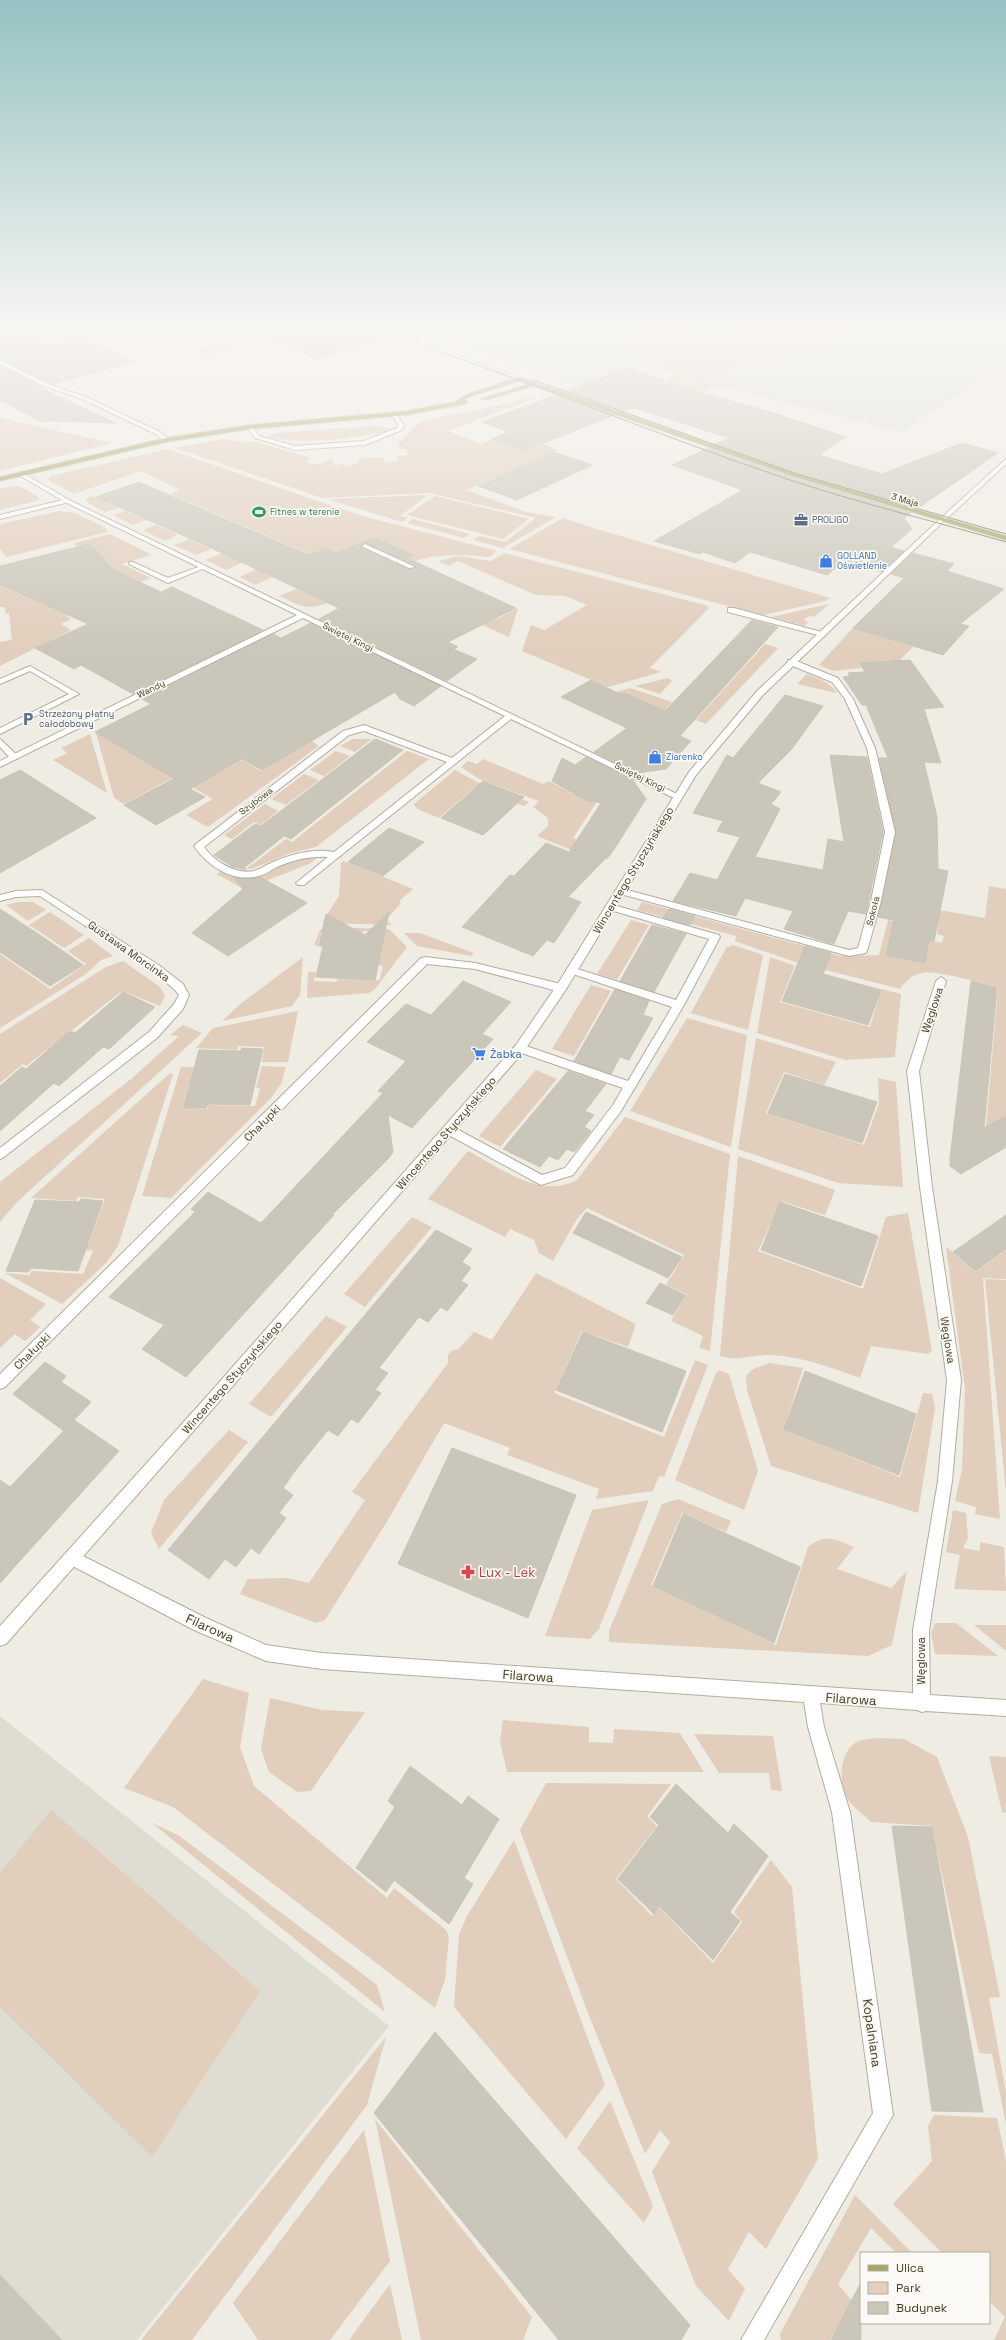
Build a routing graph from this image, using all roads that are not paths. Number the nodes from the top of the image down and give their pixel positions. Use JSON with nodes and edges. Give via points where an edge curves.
{"nodes":[{"id":1,"x":159,"y":434,"type":"edge"},
{"id":2,"x":203,"y":434,"type":"edge"},
{"id":3,"x":255,"y":434,"type":"edge"},
{"id":4,"x":388,"y":434,"type":"edge"},
{"id":5,"x":677,"y":434,"type":"edge"},
{"id":6,"x":166,"y":440,"type":"junction"},
{"id":7,"x":1006,"y":461,"type":"edge"},
{"id":8,"x":21,"y":474,"type":"junction"},
{"id":9,"x":0,"y":479,"type":"edge"},
{"id":10,"x":67,"y":500,"type":"junction"},
{"id":11,"x":0,"y":517,"type":"edge"},
{"id":12,"x":942,"y":520,"type":"junction"},
{"id":13,"x":1006,"y":538,"type":"edge"},
{"id":14,"x":365,"y":546,"type":"dead end"},
{"id":15,"x":131,"y":563,"type":"dead end"},
{"id":16,"x":411,"y":566,"type":"dead end"},
{"id":17,"x":203,"y":567,"type":"junction"},
{"id":18,"x":730,"y":610,"type":"dead end"},
{"id":19,"x":304,"y":615,"type":"junction"},
{"id":20,"x":821,"y":634,"type":"junction"},
{"id":21,"x":791,"y":662,"type":"junction"},
{"id":22,"x":0,"y":682,"type":"edge"},
{"id":23,"x":511,"y":715,"type":"junction"},
{"id":24,"x":0,"y":731,"type":"edge"},
{"id":25,"x":0,"y":742,"type":"edge"},
{"id":26,"x":14,"y":757,"type":"junction"},
{"id":27,"x":452,"y":761,"type":"junction"},
{"id":28,"x":0,"y":764,"type":"edge"},
{"id":29,"x":678,"y":796,"type":"junction"},
{"id":30,"x":336,"y":855,"type":"junction"},
{"id":31,"x":301,"y":883,"type":"dead end"},
{"id":32,"x":620,"y":891,"type":"junction"},
{"id":33,"x":0,"y":898,"type":"edge"},
{"id":34,"x":610,"y":907,"type":"junction"},
{"id":35,"x":571,"y":970,"type":"junction"},
{"id":36,"x":941,"y":981,"type":"dead end"},
{"id":37,"x":561,"y":988,"type":"junction"},
{"id":38,"x":679,"y":1005,"type":"junction"},
{"id":39,"x":520,"y":1048,"type":"junction"},
{"id":40,"x":630,"y":1086,"type":"junction"},
{"id":41,"x":449,"y":1130,"type":"junction"},
{"id":42,"x":0,"y":1154,"type":"edge"},
{"id":43,"x":0,"y":1383,"type":"edge"},
{"id":44,"x":72,"y":1558,"type":"junction"},
{"id":45,"x":0,"y":1638,"type":"edge"},
{"id":46,"x":811,"y":1696,"type":"junction"},
{"id":47,"x":922,"y":1704,"type":"junction"},
{"id":48,"x":1006,"y":1708,"type":"edge"},
{"id":49,"x":752,"y":2340,"type":"edge"}],
"edges":[{"from":1,"to":6,"type":"street"},
{"from":2,"to":6,"type":"main road"},
{"from":3,"to":4,"type":"street","via":[[257,437],[295,448],[365,444]]},
{"from":5,"to":12,"type":"main road","name":"3 Maja","via":[[790,474]]},
{"from":6,"to":8,"type":"main road"},
{"from":7,"to":12,"type":"street","name":"Wincentego Styczyńskiego"},
{"from":8,"to":9,"type":"main road"},
{"from":8,"to":10,"type":"street","name":"Świętej Kingi"},
{"from":10,"to":11,"type":"street"},
{"from":10,"to":17,"type":"street","name":"Świętej Kingi"},
{"from":12,"to":13,"type":"main road","name":"3 Maja"},
{"from":12,"to":20,"type":"street","name":"Wincentego Styczyńskiego"},
{"from":14,"to":16,"type":"street"},
{"from":15,"to":17,"type":"street","via":[[168,581]]},
{"from":17,"to":19,"type":"street","name":"Świętej Kingi"},
{"from":18,"to":20,"type":"street"},
{"from":19,"to":23,"type":"street","name":"Świętej Kingi"},
{"from":19,"to":26,"type":"street","name":"Wandy"},
{"from":20,"to":21,"type":"street","name":"Wincentego Styczyńskiego"},
{"from":21,"to":29,"type":"street","name":"Wincentego Styczyńskiego","via":[[750,705],[694,771]]},
{"from":21,"to":32,"type":"street","name":"Sokoła","via":[[835,680],[849,699],[871,748],[890,832],[876,901],[862,951],[849,953]]},
{"from":22,"to":24,"type":"street","via":[[30,668],[75,694]]},
{"from":23,"to":27,"type":"street"},
{"from":23,"to":29,"type":"street","name":"Świętej Kingi"},
{"from":25,"to":26,"type":"street"},
{"from":26,"to":28,"type":"street","name":"Wandy"},
{"from":27,"to":30,"type":"street"},
{"from":27,"to":30,"type":"street","name":"Szybowa","via":[[364,728],[346,733],[199,846],[203,855],[240,874],[255,874],[288,859],[322,852]]},
{"from":29,"to":32,"type":"street","name":"Wincentego Styczyńskiego"},
{"from":30,"to":31,"type":"street"},
{"from":32,"to":34,"type":"street","name":"Wincentego Styczyńskiego"},
{"from":33,"to":42,"type":"street","name":"Gustawa Morcinka","via":[[16,894],[42,894],[156,968],[179,986],[184,995],[179,1006],[153,1035]]},
{"from":34,"to":35,"type":"street","name":"Wincentego Styczyńskiego"},
{"from":34,"to":38,"type":"street","via":[[715,937]]},
{"from":35,"to":37,"type":"street","name":"Wincentego Styczyńskiego"},
{"from":35,"to":38,"type":"street"},
{"from":36,"to":47,"type":"street","name":"Węglowa","via":[[913,1072],[927,1194],[954,1380],[945,1481],[921,1630]]},
{"from":37,"to":39,"type":"street","name":"Wincentego Styczyńskiego"},
{"from":37,"to":43,"type":"street","name":"Chałupki","via":[[475,966],[426,960]]},
{"from":38,"to":40,"type":"street"},
{"from":39,"to":40,"type":"street"},
{"from":39,"to":41,"type":"street","name":"Wincentego Styczyńskiego"},
{"from":40,"to":41,"type":"street","via":[[617,1108],[569,1172],[541,1180]]},
{"from":41,"to":44,"type":"street","name":"Wincentego Styczyńskiego"},
{"from":44,"to":45,"type":"street","name":"Wincentego Styczyńskiego"},
{"from":44,"to":46,"type":"street","name":"Filarowa","via":[[200,1624],[266,1653],[322,1661]]},
{"from":46,"to":47,"type":"street","name":"Filarowa"},
{"from":46,"to":49,"type":"street","name":"Kopalniana","via":[[816,1727],[841,1812],[883,2115]]},
{"from":47,"to":48,"type":"street","name":"Filarowa"}]}
